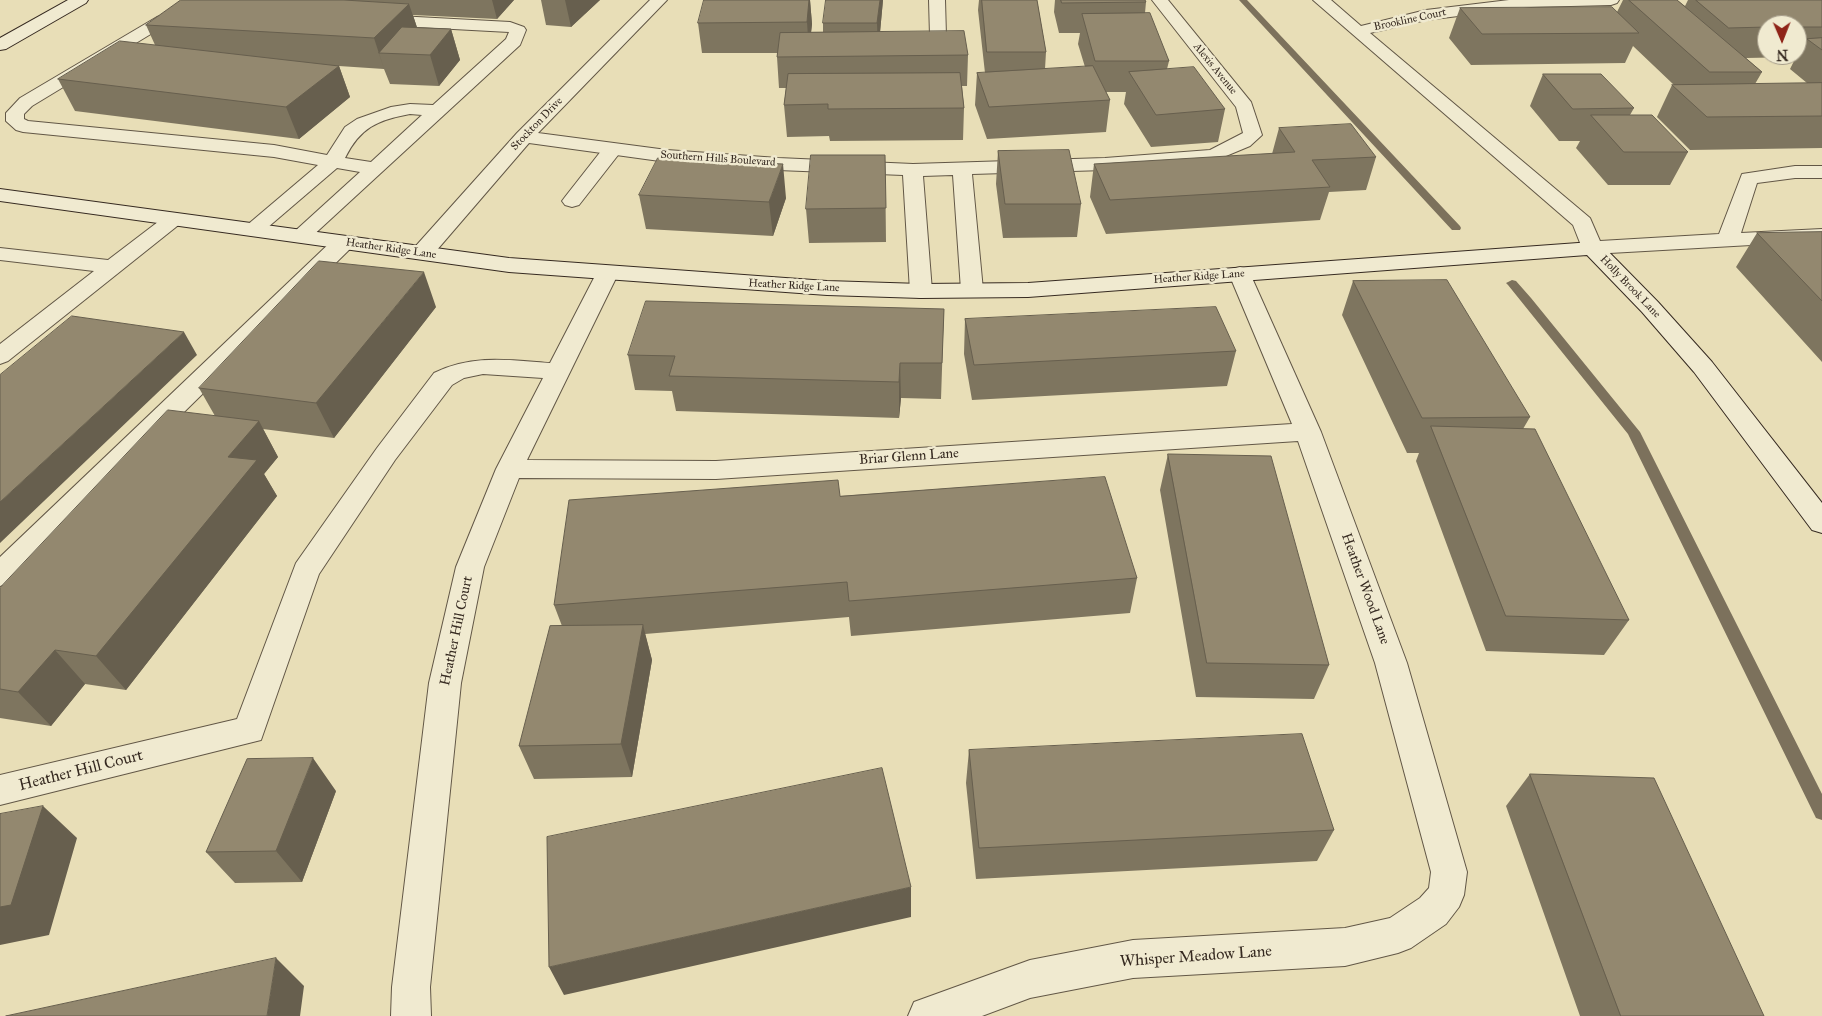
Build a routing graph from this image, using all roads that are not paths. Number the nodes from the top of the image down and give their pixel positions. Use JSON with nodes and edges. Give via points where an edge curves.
{"nodes":[{"id":1,"x":80,"y":0,"type":"edge"},
{"id":2,"x":659,"y":0,"type":"edge"},
{"id":3,"x":937,"y":0,"type":"edge"},
{"id":4,"x":1321,"y":0,"type":"edge"},
{"id":5,"x":1611,"y":0,"type":"edge"},
{"id":6,"x":1157,"y":3,"type":"edge"},
{"id":7,"x":197,"y":13,"type":"edge"},
{"id":8,"x":363,"y":20,"type":"edge"},
{"id":9,"x":1359,"y":31,"type":"junction"},
{"id":10,"x":938,"y":36,"type":"edge"},
{"id":11,"x":0,"y":45,"type":"edge"},
{"id":12,"x":436,"y":111,"type":"junction"},
{"id":13,"x":524,"y":137,"type":"junction"},
{"id":14,"x":1244,"y":142,"type":"joint"},
{"id":15,"x":612,"y":150,"type":"junction"},
{"id":16,"x":334,"y":162,"type":"junction"},
{"id":17,"x":375,"y":168,"type":"junction"},
{"id":18,"x":962,"y":168,"type":"junction"},
{"id":19,"x":913,"y":170,"type":"junction"},
{"id":20,"x":1822,"y":172,"type":"edge"},
{"id":21,"x":0,"y":195,"type":"edge"},
{"id":22,"x":572,"y":201,"type":"dead end"},
{"id":23,"x":174,"y":219,"type":"junction"},
{"id":24,"x":253,"y":230,"type":"junction"},
{"id":25,"x":1822,"y":235,"type":"edge"},
{"id":26,"x":301,"y":236,"type":"junction"},
{"id":27,"x":1728,"y":240,"type":"junction"},
{"id":28,"x":344,"y":242,"type":"junction"},
{"id":29,"x":1592,"y":248,"type":"junction"},
{"id":30,"x":422,"y":253,"type":"junction"},
{"id":31,"x":9,"y":256,"type":"edge"},
{"id":32,"x":112,"y":267,"type":"junction"},
{"id":33,"x":0,"y":270,"type":"edge"},
{"id":34,"x":607,"y":274,"type":"junction"},
{"id":35,"x":1240,"y":274,"type":"junction"},
{"id":36,"x":972,"y":290,"type":"junction"},
{"id":37,"x":921,"y":291,"type":"junction"},
{"id":38,"x":0,"y":356,"type":"edge"},
{"id":39,"x":552,"y":382,"type":"junction"},
{"id":40,"x":1308,"y":432,"type":"junction"},
{"id":41,"x":509,"y":469,"type":"junction"},
{"id":42,"x":1822,"y":523,"type":"edge"},
{"id":43,"x":0,"y":575,"type":"edge"},
{"id":44,"x":0,"y":790,"type":"edge"},
{"id":45,"x":1433,"y":911,"type":"joint"},
{"id":46,"x":411,"y":1016,"type":"edge"},
{"id":47,"x":928,"y":1016,"type":"edge"}],
"edges":[{"from":1,"to":11,"type":"street"},
{"from":2,"to":13,"type":"street","name":"Stockton Drive"},
{"from":3,"to":10,"type":"street"},
{"from":4,"to":9,"type":"street","name":"Holly Brook Lane"},
{"from":5,"to":9,"type":"street","name":"Brookline Court","via":[[1530,2],[1426,15]]},
{"from":6,"to":14,"type":"street","name":"Alexis Avenue","via":[[1245,106],[1253,135]]},
{"from":7,"to":16,"type":"street","via":[[163,20],[26,102],[15,113],[15,121],[24,126],[274,151]]},
{"from":8,"to":12,"type":"street","via":[[518,30],[514,40]]},
{"from":9,"to":29,"type":"street","name":"Holly Brook Lane","via":[[1583,222]]},
{"from":12,"to":16,"type":"street","via":[[410,110],[375,117],[352,131]]},
{"from":12,"to":17,"type":"street"},
{"from":13,"to":15,"type":"street","name":"Southern Hills Boulevard"},
{"from":13,"to":30,"type":"street","name":"Stockton Drive"},
{"from":14,"to":18,"type":"street","name":"Southern Hills Boulevard","via":[[1214,156],[1105,164]]},
{"from":15,"to":19,"type":"street","name":"Southern Hills Boulevard","via":[[784,164]]},
{"from":15,"to":22,"type":"street"},
{"from":16,"to":17,"type":"street"},
{"from":16,"to":24,"type":"street"},
{"from":17,"to":26,"type":"street"},
{"from":18,"to":19,"type":"street","name":"Southern Hills Boulevard"},
{"from":18,"to":36,"type":"street"},
{"from":19,"to":37,"type":"street"},
{"from":20,"to":27,"type":"street","via":[[1749,178]]},
{"from":21,"to":23,"type":"street","name":"Heather Ridge Lane"},
{"from":23,"to":24,"type":"street","name":"Heather Ridge Lane"},
{"from":23,"to":32,"type":"street"},
{"from":24,"to":26,"type":"street","name":"Heather Ridge Lane"},
{"from":25,"to":27,"type":"street"},
{"from":26,"to":28,"type":"street","name":"Heather Ridge Lane"},
{"from":27,"to":29,"type":"street"},
{"from":28,"to":30,"type":"street","name":"Heather Ridge Lane"},
{"from":28,"to":43,"type":"street"},
{"from":29,"to":35,"type":"street","name":"Heather Ridge Lane"},
{"from":29,"to":42,"type":"street","name":"Holly Brook Lane","via":[[1650,306],[1703,367]]},
{"from":30,"to":34,"type":"street","name":"Heather Ridge Lane"},
{"from":31,"to":32,"type":"street"},
{"from":31,"to":33,"type":"street"},
{"from":32,"to":38,"type":"street"},
{"from":34,"to":37,"type":"street","name":"Heather Ridge Lane"},
{"from":34,"to":39,"type":"street","name":"Heather Hill Court"},
{"from":35,"to":36,"type":"street","name":"Heather Ridge Lane","via":[[1028,290]]},
{"from":35,"to":40,"type":"street","name":"Heather Wood Lane"},
{"from":36,"to":37,"type":"street","name":"Heather Ridge Lane"},
{"from":39,"to":41,"type":"street","name":"Heather Hill Court"},
{"from":39,"to":44,"type":"street","name":"Heather Hill Court","via":[[494,367],[469,369],[444,378],[386,454],[306,572],[249,730]]},
{"from":40,"to":41,"type":"street","name":"Briar Glenn Lane","via":[[716,470]]},
{"from":40,"to":45,"type":"street","name":"Heather Wood Lane","via":[[1392,663],[1449,872],[1446,896]]},
{"from":41,"to":46,"type":"street","name":"Heather Hill Court","via":[[470,567],[444,683],[411,987]]},
{"from":45,"to":47,"type":"street","name":"Whisper Meadow Lane","via":[[1398,935],[1345,947],[1134,959],[1030,979]]}]}
